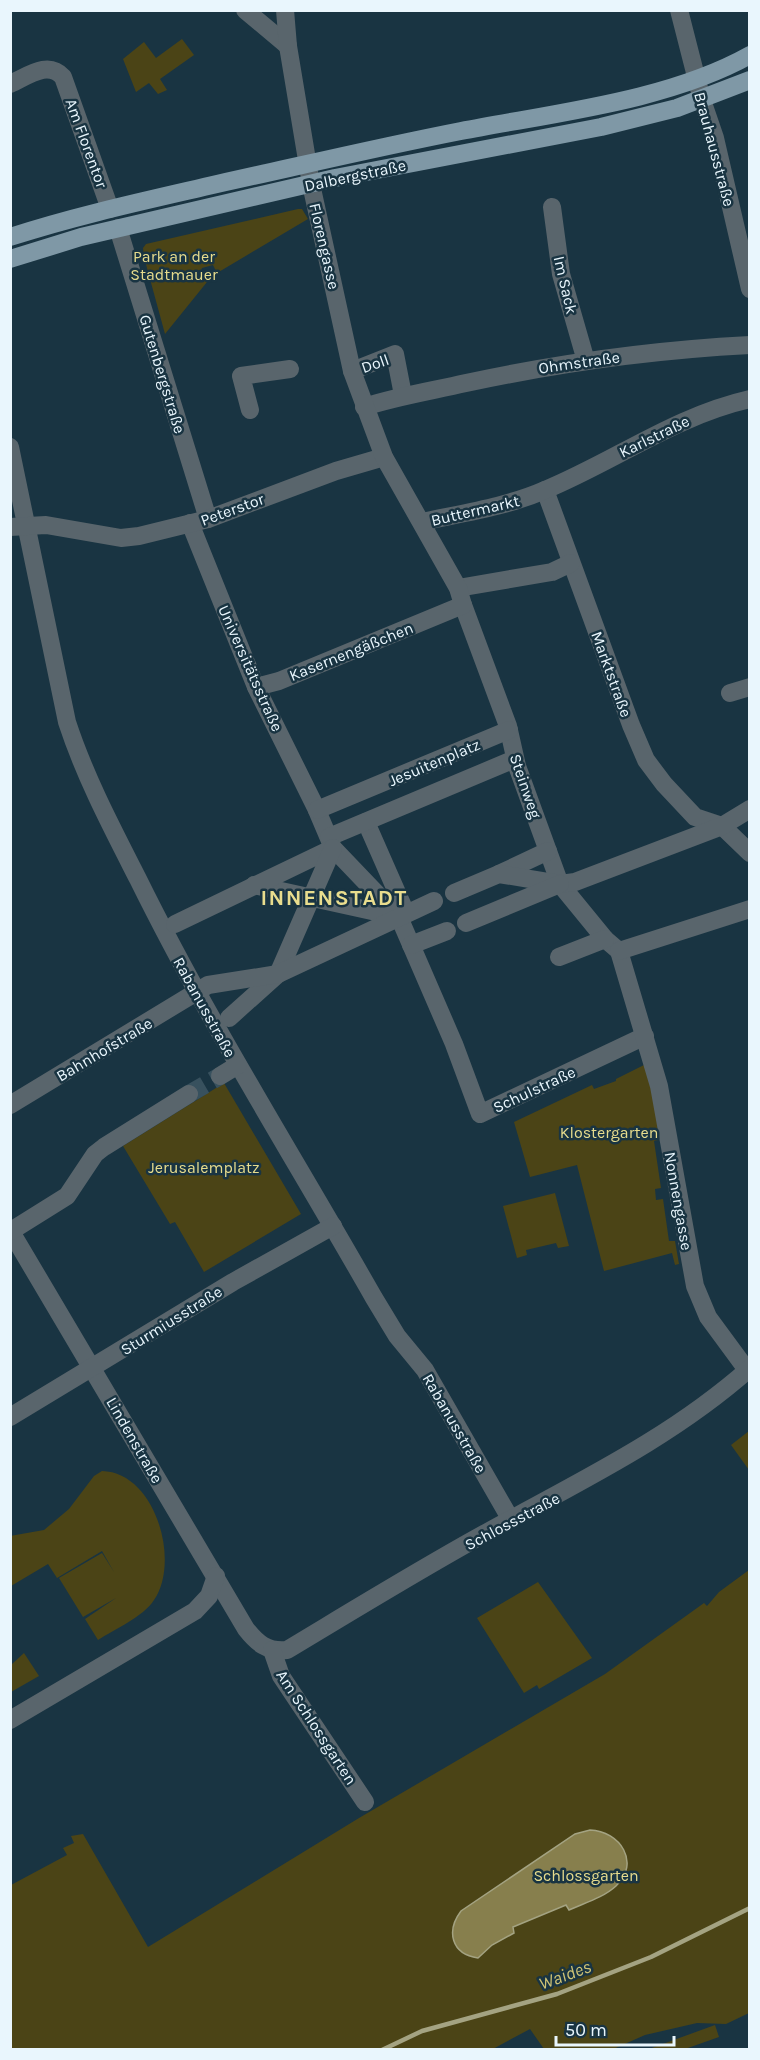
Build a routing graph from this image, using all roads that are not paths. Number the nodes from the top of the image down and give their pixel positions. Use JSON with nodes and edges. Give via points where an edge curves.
{"nodes":[{"id":1,"x":245,"y":10,"type":"edge"},
{"id":2,"x":285,"y":10,"type":"edge"},
{"id":3,"x":679,"y":10,"type":"edge"},
{"id":4,"x":288,"y":46,"type":"junction"},
{"id":5,"x":750,"y":55,"type":"edge"},
{"id":6,"x":696,"y":79,"type":"junction"},
{"id":7,"x":750,"y":80,"type":"edge"},
{"id":8,"x":10,"y":84,"type":"edge"},
{"id":9,"x":702,"y":100,"type":"junction"},
{"id":10,"x":308,"y":163,"type":"junction"},
{"id":11,"x":311,"y":184,"type":"junction"},
{"id":12,"x":552,"y":207,"type":"dead end"},
{"id":13,"x":110,"y":209,"type":"junction"},
{"id":14,"x":118,"y":228,"type":"junction"},
{"id":15,"x":10,"y":237,"type":"edge"},
{"id":16,"x":10,"y":259,"type":"edge"},
{"id":17,"x":750,"y":288,"type":"edge"},
{"id":18,"x":750,"y":345,"type":"edge"},
{"id":19,"x":586,"y":361,"type":"junction"},
{"id":20,"x":290,"y":369,"type":"dead end"},
{"id":21,"x":352,"y":371,"type":"junction"},
{"id":22,"x":406,"y":394,"type":"junction"},
{"id":23,"x":750,"y":399,"type":"edge"},
{"id":24,"x":250,"y":410,"type":"dead end"},
{"id":25,"x":365,"y":410,"type":"junction"},
{"id":26,"x":10,"y":447,"type":"edge"},
{"id":27,"x":387,"y":461,"type":"junction"},
{"id":28,"x":553,"y":487,"type":"junction"},
{"id":29,"x":199,"y":521,"type":"junction"},
{"id":30,"x":422,"y":522,"type":"junction"},
{"id":31,"x":19,"y":526,"type":"edge"},
{"id":32,"x":571,"y":563,"type":"junction"},
{"id":33,"x":460,"y":596,"type":"junction"},
{"id":34,"x":256,"y":687,"type":"junction"},
{"id":35,"x":750,"y":687,"type":"edge"},
{"id":36,"x":730,"y":693,"type":"dead end"},
{"id":37,"x":508,"y":730,"type":"junction"},
{"id":38,"x":515,"y":759,"type":"junction"},
{"id":39,"x":358,"y":792,"type":"junction"},
{"id":40,"x":750,"y":809,"type":"edge"},
{"id":41,"x":317,"y":810,"type":"junction"},
{"id":42,"x":368,"y":821,"type":"junction"},
{"id":43,"x":722,"y":826,"type":"junction"},
{"id":44,"x":331,"y":842,"type":"junction"},
{"id":45,"x":548,"y":851,"type":"junction"},
{"id":46,"x":749,"y":861,"type":"edge"},
{"id":47,"x":499,"y":874,"type":"junction"},
{"id":48,"x":568,"y":883,"type":"junction"},
{"id":49,"x":254,"y":885,"type":"junction"},
{"id":50,"x":454,"y":893,"type":"dead end"},
{"id":51,"x":312,"y":897,"type":"junction"},
{"id":52,"x":434,"y":901,"type":"dead end"},
{"id":53,"x":750,"y":909,"type":"edge"},
{"id":54,"x":403,"y":915,"type":"junction"},
{"id":55,"x":466,"y":923,"type":"dead end"},
{"id":56,"x":175,"y":924,"type":"dead end"},
{"id":57,"x":447,"y":930,"type":"dead end"},
{"id":58,"x":605,"y":939,"type":"junction"},
{"id":59,"x":413,"y":950,"type":"junction"},
{"id":60,"x":619,"y":951,"type":"junction"},
{"id":61,"x":559,"y":957,"type":"dead end"},
{"id":62,"x":278,"y":974,"type":"junction"},
{"id":63,"x":197,"y":992,"type":"junction"},
{"id":64,"x":229,"y":1018,"type":"dead end"},
{"id":65,"x":645,"y":1036,"type":"junction"},
{"id":66,"x":238,"y":1065,"type":"junction"},
{"id":67,"x":220,"y":1076,"type":"tunnel mouth"},
{"id":68,"x":189,"y":1095,"type":"tunnel mouth"},
{"id":69,"x":10,"y":1105,"type":"edge"},
{"id":70,"x":333,"y":1226,"type":"junction"},
{"id":71,"x":11,"y":1230,"type":"edge"},
{"id":72,"x":93,"y":1368,"type":"junction"},
{"id":73,"x":748,"y":1369,"type":"edge"},
{"id":74,"x":10,"y":1417,"type":"edge"},
{"id":75,"x":511,"y":1520,"type":"junction"},
{"id":76,"x":216,"y":1576,"type":"junction"},
{"id":77,"x":195,"y":1611,"type":"junction"},
{"id":78,"x":241,"y":1620,"type":"junction"},
{"id":79,"x":268,"y":1648,"type":"junction"},
{"id":80,"x":10,"y":1720,"type":"edge"},
{"id":81,"x":365,"y":1802,"type":"dead end"}],
"edges":[{"from":1,"to":4,"type":"street"},
{"from":2,"to":4,"type":"street","name":"Florengasse"},
{"from":3,"to":6,"type":"street","name":"Brauhausstraße"},
{"from":4,"to":10,"type":"street","name":"Florengasse"},
{"from":5,"to":6,"type":"main road","name":"Dalbergstraße"},
{"from":6,"to":9,"type":"street","name":"Brauhausstraße"},
{"from":6,"to":10,"type":"main road","name":"Dalbergstraße","via":[[612,102]]},
{"from":7,"to":9,"type":"main road","name":"Dalbergstraße"},
{"from":8,"to":13,"type":"street","name":"Am Florentor","via":[[44,68],[56,70],[63,77]]},
{"from":9,"to":11,"type":"main road","name":"Dalbergstraße","via":[[601,127]]},
{"from":9,"to":17,"type":"street","name":"Brauhausstraße","via":[[715,138]]},
{"from":10,"to":11,"type":"street","name":"Florengasse"},
{"from":10,"to":13,"type":"main road","name":"Dalbergstraße"},
{"from":11,"to":14,"type":"main road","name":"Dalbergstraße"},
{"from":11,"to":21,"type":"street","name":"Florengasse"},
{"from":12,"to":19,"type":"street","name":"Im Sack","via":[[561,274]]},
{"from":13,"to":15,"type":"main road","name":"Dalbergstraße"},
{"from":14,"to":16,"type":"main road","name":"Dalbergstraße"},
{"from":14,"to":29,"type":"street","name":"Gutenbergstraße"},
{"from":18,"to":19,"type":"street","name":"Ohmstraße","via":[[683,348]]},
{"from":19,"to":22,"type":"street","name":"Ohmstraße"},
{"from":20,"to":24,"type":"street","via":[[241,376]]},
{"from":21,"to":22,"type":"street","name":"Doll","via":[[395,354]]},
{"from":21,"to":25,"type":"street","name":"Florengasse"},
{"from":22,"to":25,"type":"street"},
{"from":23,"to":28,"type":"street","name":"Karlstraße","via":[[674,424]]},
{"from":25,"to":27,"type":"street"},
{"from":26,"to":31,"type":"street","name":"Rabanusstraße"},
{"from":27,"to":29,"type":"street","name":"Peterstor","via":[[336,471]]},
{"from":27,"to":30,"type":"street","name":"Buttermarkt"},
{"from":28,"to":30,"type":"street","name":"Buttermarkt","via":[[499,507]]},
{"from":28,"to":32,"type":"street","name":"Marktstraße"},
{"from":29,"to":31,"type":"street","name":"Peterstor","via":[[121,538],[46,525]]},
{"from":29,"to":34,"type":"street","name":"Universitätsstraße"},
{"from":30,"to":33,"type":"street","name":"Buttermarkt"},
{"from":31,"to":63,"type":"street","name":"Rabanusstraße","via":[[79,758]]},
{"from":32,"to":33,"type":"street","via":[[552,572]]},
{"from":32,"to":43,"type":"street","name":"Marktstraße","via":[[654,774],[695,817]]},
{"from":33,"to":34,"type":"street","name":"Kasernengäßchen","via":[[445,612]]},
{"from":33,"to":37,"type":"street","name":"Steinweg"},
{"from":34,"to":41,"type":"street","name":"Universitätsstraße"},
{"from":35,"to":36,"type":"street"},
{"from":37,"to":38,"type":"street","name":"Steinweg"},
{"from":37,"to":39,"type":"street","name":"Jesuitenplatz"},
{"from":38,"to":42,"type":"street"},
{"from":38,"to":45,"type":"street","name":"Steinweg"},
{"from":39,"to":41,"type":"street","name":"Jesuitenplatz"},
{"from":39,"to":42,"type":"street"},
{"from":40,"to":43,"type":"street"},
{"from":41,"to":44,"type":"street","name":"Universitätsstraße"},
{"from":42,"to":44,"type":"street"},
{"from":42,"to":54,"type":"street","name":"Schulstraße"},
{"from":43,"to":46,"type":"street"},
{"from":43,"to":48,"type":"street"},
{"from":44,"to":49,"type":"street"},
{"from":44,"to":51,"type":"street"},
{"from":44,"to":54,"type":"street"},
{"from":45,"to":47,"type":"street"},
{"from":45,"to":48,"type":"street","name":"Steinweg"},
{"from":47,"to":48,"type":"street"},
{"from":47,"to":50,"type":"street"},
{"from":48,"to":55,"type":"street","via":[[488,919]]},
{"from":48,"to":58,"type":"street","name":"Steinweg"},
{"from":49,"to":51,"type":"street"},
{"from":49,"to":56,"type":"street"},
{"from":51,"to":54,"type":"street"},
{"from":51,"to":62,"type":"street"},
{"from":52,"to":54,"type":"street"},
{"from":53,"to":60,"type":"street"},
{"from":54,"to":59,"type":"street","name":"Schulstraße"},
{"from":54,"to":62,"type":"street"},
{"from":57,"to":59,"type":"street"},
{"from":58,"to":60,"type":"street","name":"Steinweg"},
{"from":58,"to":61,"type":"street"},
{"from":59,"to":65,"type":"street","name":"Schulstraße","via":[[480,1114]]},
{"from":60,"to":65,"type":"street","name":"Nonnengasse"},
{"from":62,"to":63,"type":"street","name":"Bahnhofstraße","via":[[208,985]]},
{"from":62,"to":64,"type":"street"},
{"from":63,"to":66,"type":"street","name":"Rabanusstraße"},
{"from":63,"to":69,"type":"street","name":"Bahnhofstraße"},
{"from":65,"to":73,"type":"street","name":"Nonnengasse","via":[[659,1086],[695,1286],[708,1317]]},
{"from":66,"to":67,"type":"street"},
{"from":66,"to":70,"type":"street","name":"Rabanusstraße"},
{"from":68,"to":71,"type":"street","via":[[104,1147],[67,1196]]},
{"from":70,"to":72,"type":"street","name":"Sturmiusstraße"},
{"from":70,"to":75,"type":"street","name":"Rabanusstraße","via":[[397,1336],[425,1370]]},
{"from":71,"to":72,"type":"street","name":"Lindenstraße"},
{"from":72,"to":74,"type":"street","name":"Sturmiusstraße"},
{"from":72,"to":76,"type":"street","name":"Lindenstraße"},
{"from":73,"to":75,"type":"street","name":"Schlossstraße","via":[[680,1424],[581,1484]]},
{"from":75,"to":79,"type":"street","name":"Schlossstraße","via":[[287,1650]]},
{"from":76,"to":77,"type":"street","via":[[209,1596]]},
{"from":76,"to":78,"type":"street","name":"Lindenstraße"},
{"from":77,"to":78,"type":"street","via":[[222,1608]]},
{"from":77,"to":80,"type":"street"},
{"from":78,"to":79,"type":"street","name":"Lindenstraße","via":[[256,1641]]},
{"from":79,"to":81,"type":"street","name":"Am Schlossgarten","via":[[281,1676]]}]}
